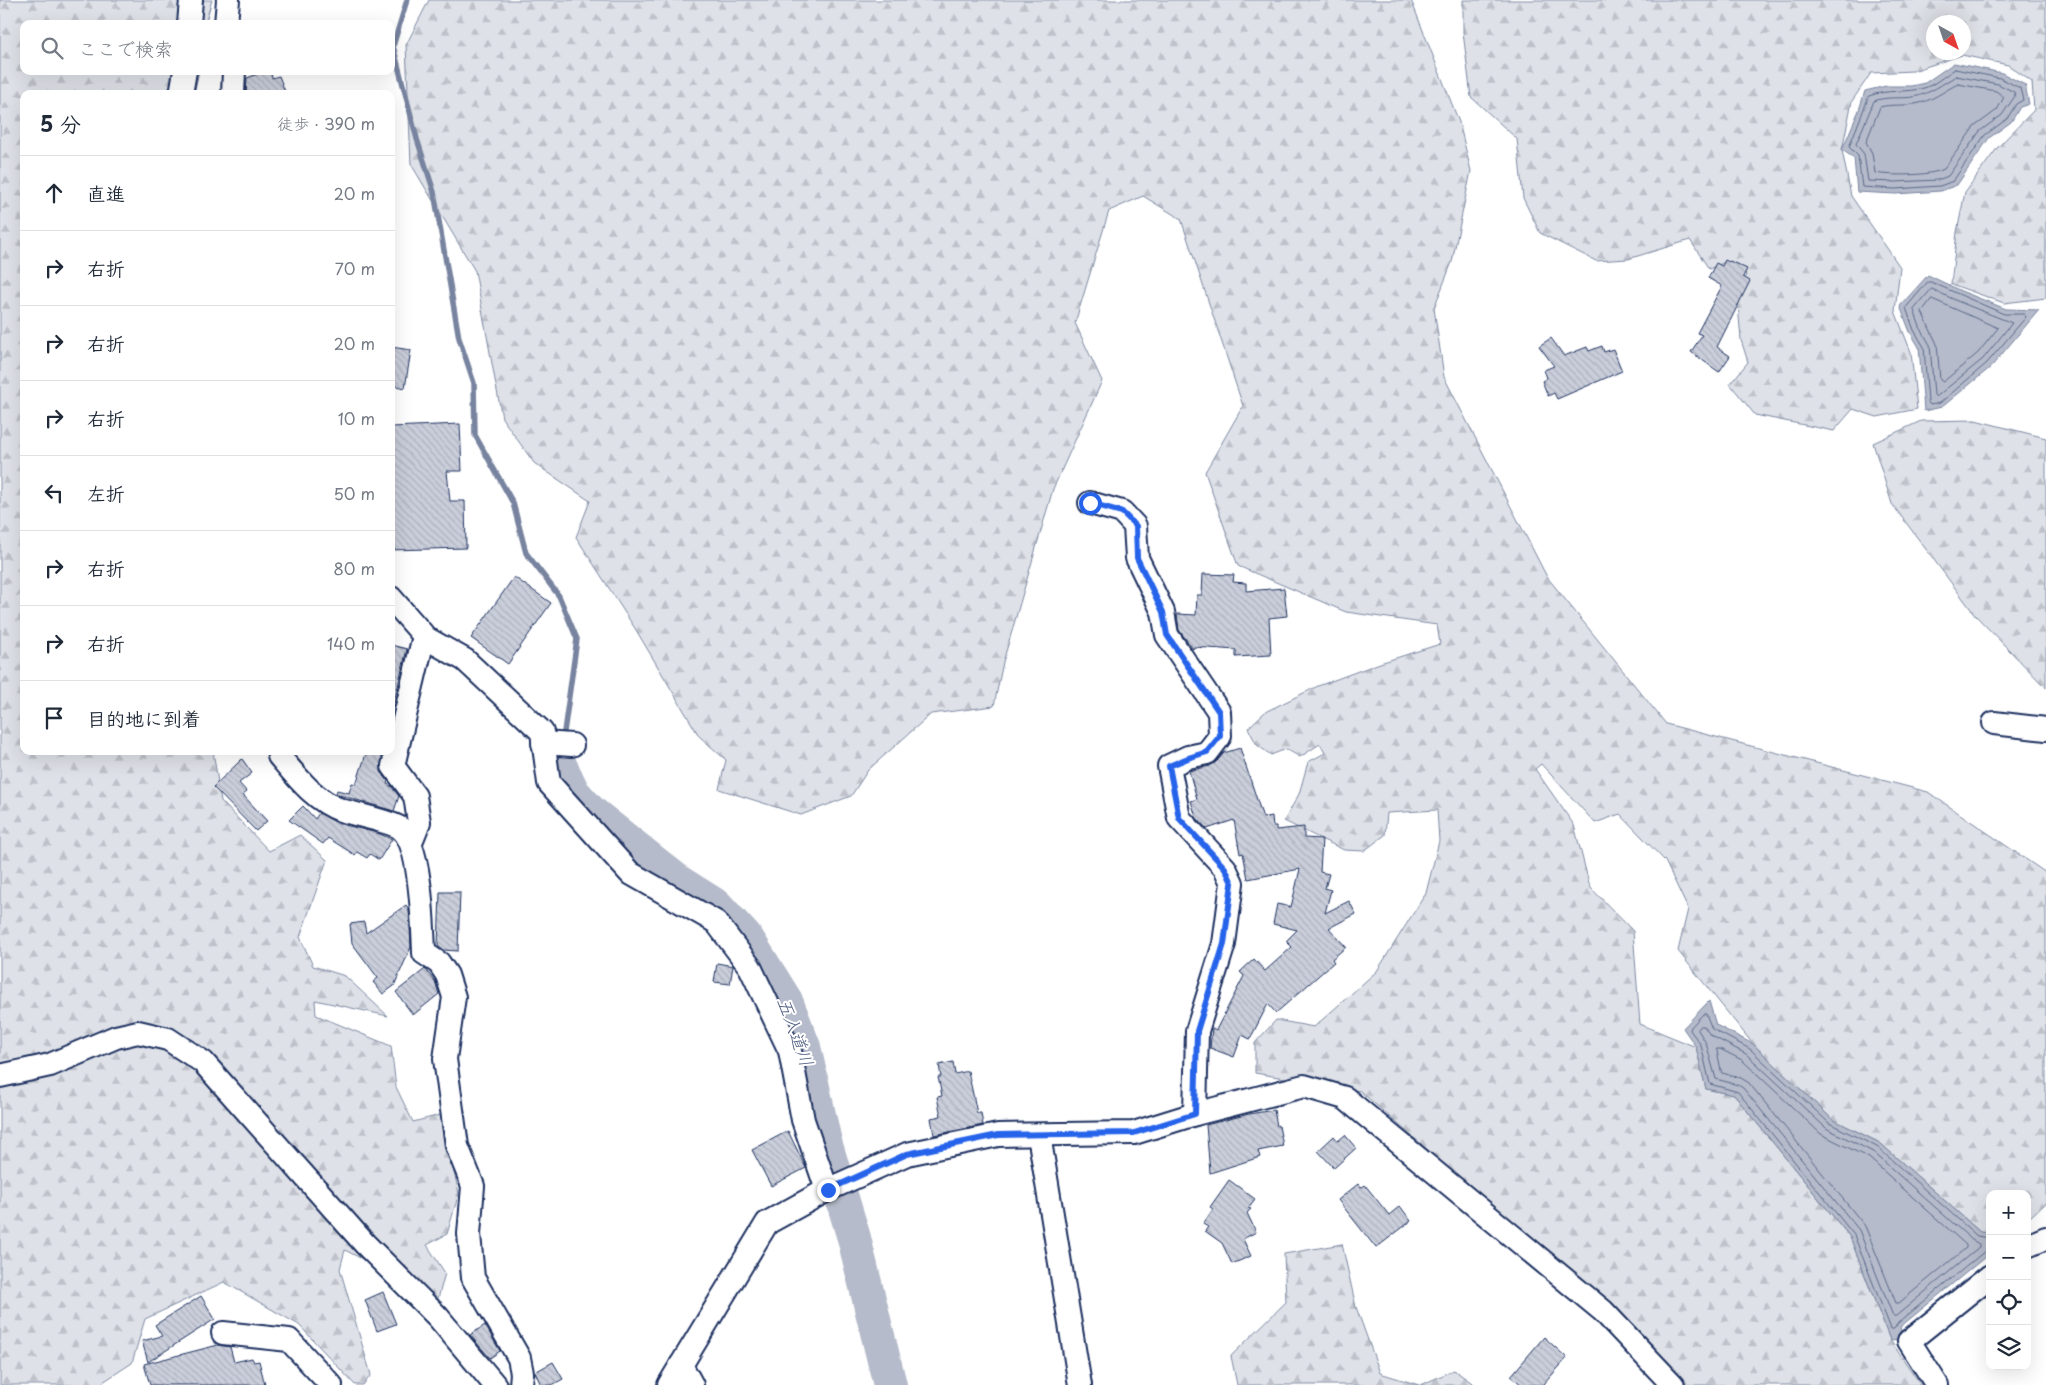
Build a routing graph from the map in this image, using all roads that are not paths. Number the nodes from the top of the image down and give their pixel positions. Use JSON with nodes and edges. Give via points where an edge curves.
{"nodes":[{"id":1,"x":191,"y":0,"type":"edge"},
{"id":2,"x":228,"y":0,"type":"edge"},
{"id":3,"x":189,"y":20,"type":"edge"},
{"id":4,"x":226,"y":20,"type":"edge"},
{"id":5,"x":184,"y":75,"type":"edge"},
{"id":6,"x":234,"y":75,"type":"edge"},
{"id":7,"x":182,"y":90,"type":"edge"},
{"id":8,"x":233,"y":90,"type":"edge"},
{"id":9,"x":1090,"y":503,"type":"dead end"},
{"id":10,"x":395,"y":603,"type":"edge"},
{"id":11,"x":426,"y":638,"type":"junction"},
{"id":12,"x":1994,"y":723,"type":"dead end"},
{"id":13,"x":2046,"y":729,"type":"edge"},
{"id":14,"x":543,"y":742,"type":"junction"},
{"id":15,"x":572,"y":745,"type":"dead end"},
{"id":16,"x":279,"y":755,"type":"edge"},
{"id":17,"x":411,"y":842,"type":"junction"},
{"id":18,"x":0,"y":1076,"type":"edge"},
{"id":19,"x":1195,"y":1114,"type":"junction"},
{"id":20,"x":1039,"y":1135,"type":"junction"},
{"id":21,"x":828,"y":1190,"type":"junction"},
{"id":22,"x":2046,"y":1238,"type":"edge"},
{"id":23,"x":2031,"y":1244,"type":"edge"},
{"id":24,"x":1986,"y":1279,"type":"edge"},
{"id":25,"x":223,"y":1333,"type":"dead end"},
{"id":26,"x":681,"y":1365,"type":"junction"},
{"id":27,"x":525,"y":1381,"type":"edge"},
{"id":28,"x":331,"y":1385,"type":"edge"},
{"id":29,"x":495,"y":1385,"type":"edge"},
{"id":30,"x":669,"y":1385,"type":"edge"},
{"id":31,"x":692,"y":1385,"type":"edge"},
{"id":32,"x":1080,"y":1385,"type":"edge"},
{"id":33,"x":1672,"y":1385,"type":"edge"},
{"id":34,"x":1937,"y":1385,"type":"edge"}],
"edges":[{"from":1,"to":3,"type":"street"},
{"from":2,"to":4,"type":"street"},
{"from":5,"to":7,"type":"street"},
{"from":6,"to":8,"type":"street"},
{"from":9,"to":19,"type":"street","via":[[1122,512],[1136,526],[1137,558],[1163,612],[1167,635],[1219,712],[1220,736],[1207,752],[1169,766],[1179,818],[1225,868],[1232,883],[1224,944],[1197,1031]]},
{"from":10,"to":11,"type":"street"},
{"from":11,"to":14,"type":"street","via":[[465,660],[542,732]]},
{"from":11,"to":17,"type":"street","via":[[394,766],[415,796],[419,822]]},
{"from":12,"to":13,"type":"street"},
{"from":14,"to":15,"type":"street"},
{"from":14,"to":21,"type":"street","via":[[549,783],[630,873],[716,922],[750,967],[790,1051],[803,1120]]},
{"from":16,"to":17,"type":"street","via":[[316,796],[339,809],[400,828]]},
{"from":17,"to":27,"type":"street","via":[[421,897],[424,953],[439,963],[454,997],[445,1059],[458,1146],[474,1186],[469,1234],[474,1278],[519,1358]]},
{"from":18,"to":29,"type":"street","via":[[50,1066],[116,1037],[138,1032],[168,1039],[204,1062],[365,1244],[438,1317]]},
{"from":19,"to":20,"type":"street","via":[[1134,1133]]},
{"from":19,"to":33,"type":"street","via":[[1304,1086],[1345,1098],[1603,1311]]},
{"from":20,"to":21,"type":"street","via":[[998,1135],[907,1154]]},
{"from":20,"to":32,"type":"street"},
{"from":21,"to":26,"type":"street","via":[[768,1223]]},
{"from":22,"to":23,"type":"street"},
{"from":24,"to":34,"type":"street","via":[[1909,1341]]},
{"from":25,"to":28,"type":"street","via":[[289,1340]]},
{"from":26,"to":30,"type":"street"},
{"from":26,"to":31,"type":"street"}]}
